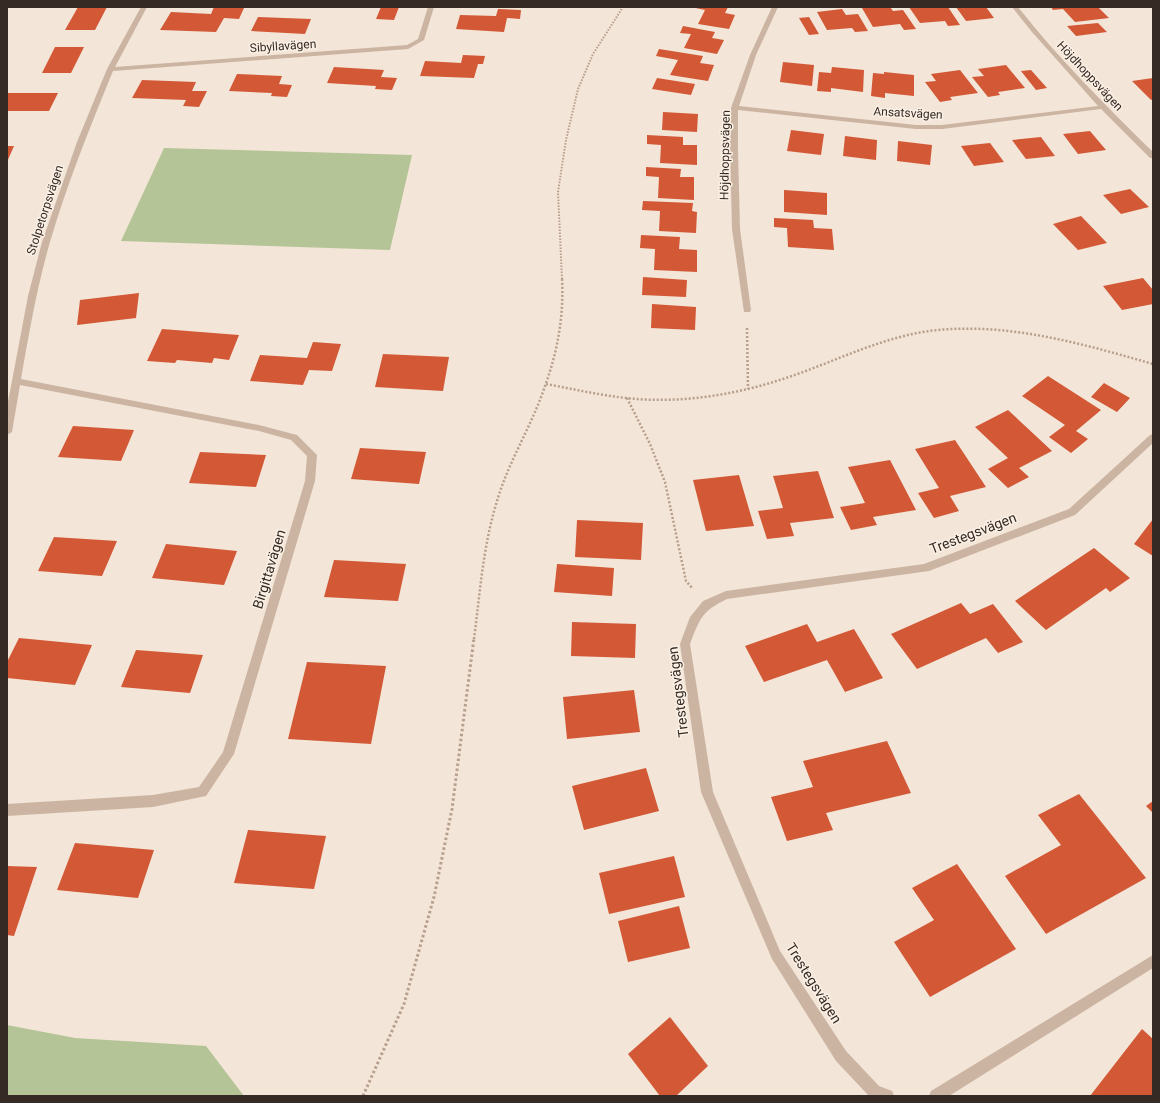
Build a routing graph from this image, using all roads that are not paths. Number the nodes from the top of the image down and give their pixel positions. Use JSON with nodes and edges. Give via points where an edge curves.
{"nodes":[{"id":1,"x":144,"y":7,"type":"edge"},
{"id":2,"x":431,"y":7,"type":"edge"},
{"id":3,"x":775,"y":7,"type":"edge"},
{"id":4,"x":1015,"y":7,"type":"edge"},
{"id":5,"x":110,"y":69,"type":"junction"},
{"id":6,"x":1103,"y":107,"type":"junction"},
{"id":7,"x":736,"y":108,"type":"junction"},
{"id":8,"x":1153,"y":156,"type":"edge"},
{"id":9,"x":747,"y":310,"type":"road end"},
{"id":10,"x":16,"y":381,"type":"junction"},
{"id":11,"x":7,"y":432,"type":"edge"},
{"id":12,"x":1153,"y":437,"type":"edge"},
{"id":13,"x":7,"y":810,"type":"edge"},
{"id":14,"x":1153,"y":961,"type":"edge"},
{"id":15,"x":886,"y":1096,"type":"edge"},
{"id":16,"x":936,"y":1096,"type":"edge"}],
"edges":[{"from":1,"to":5,"type":"street","name":"Stolpetorpsvägen"},
{"from":2,"to":5,"type":"street","name":"Sibyllavägen","via":[[421,40],[408,47]]},
{"from":3,"to":7,"type":"street","name":"Höjdhoppsvägen","via":[[753,55]]},
{"from":4,"to":6,"type":"street","name":"Höjdhoppsvägen"},
{"from":5,"to":10,"type":"street","name":"Stolpetorpsvägen","via":[[78,149],[46,242],[32,296]]},
{"from":6,"to":7,"type":"street","name":"Ansatsvägen","via":[[942,127],[916,127]]},
{"from":6,"to":8,"type":"street","name":"Höjdhoppsvägen"},
{"from":7,"to":9,"type":"street","name":"Höjdhoppsvägen","via":[[736,230]]},
{"from":10,"to":11,"type":"street","name":"Stolpetorpsvägen"},
{"from":10,"to":13,"type":"street","name":"Birgittavägen","via":[[259,428],[294,438],[312,455],[310,481],[228,754],[202,792],[153,801]]},
{"from":12,"to":15,"type":"street","name":"Trestegsvägen","via":[[1072,512],[925,568],[726,595],[707,604],[694,620],[686,644],[707,792],[776,955],[841,1056],[874,1091]]},
{"from":14,"to":16,"type":"street"}]}
